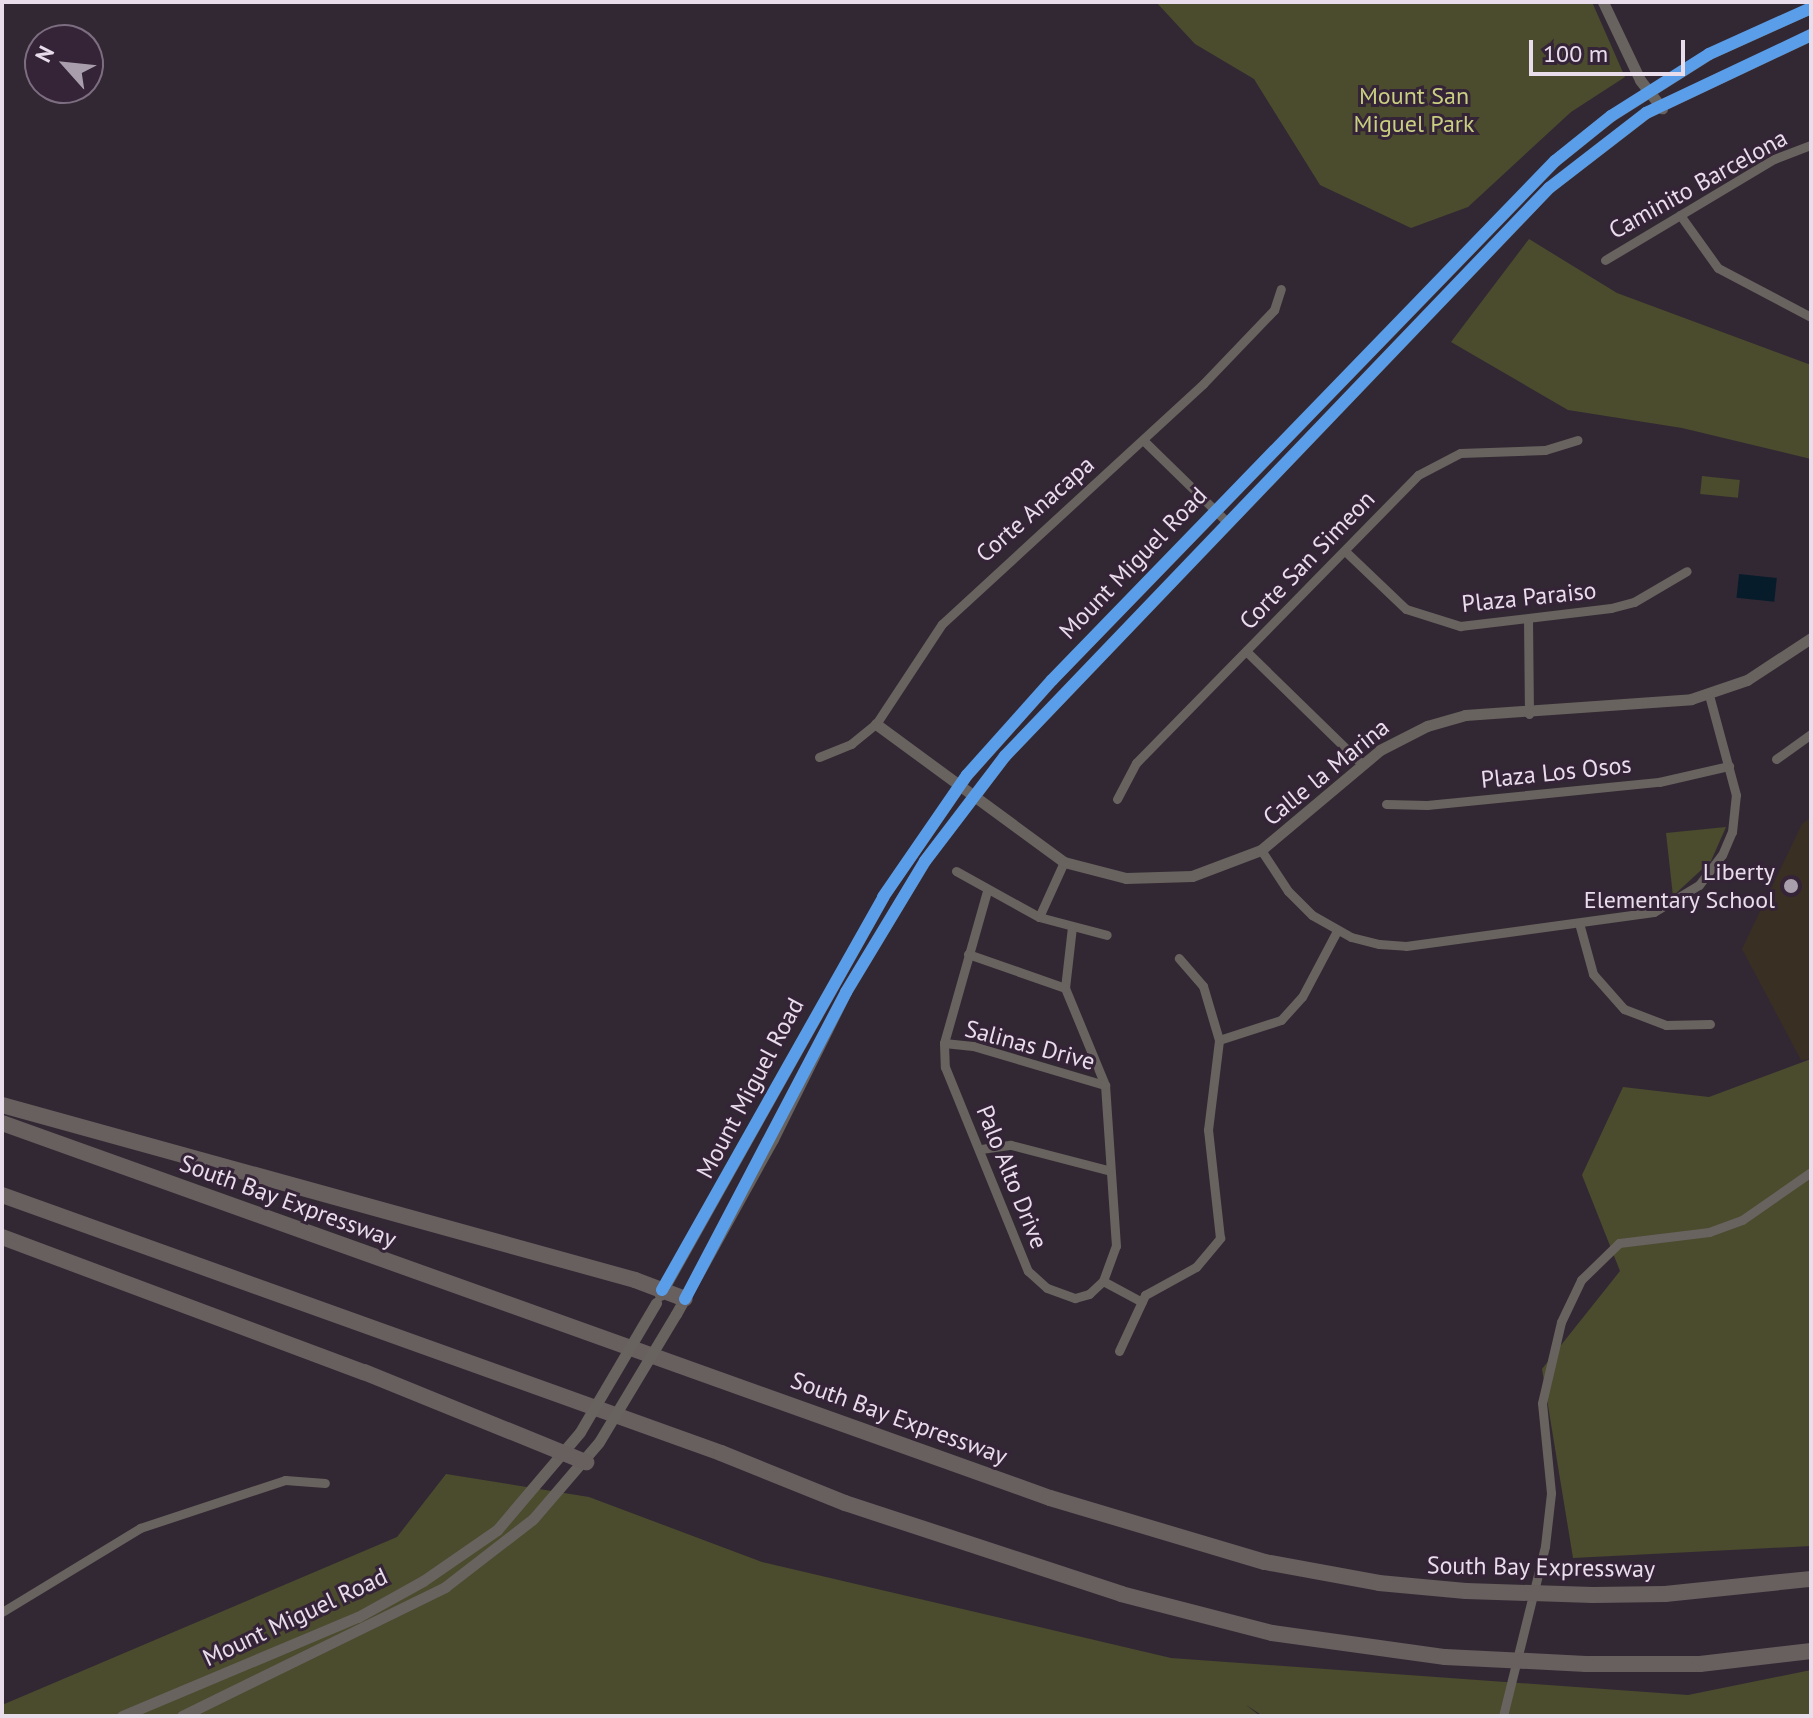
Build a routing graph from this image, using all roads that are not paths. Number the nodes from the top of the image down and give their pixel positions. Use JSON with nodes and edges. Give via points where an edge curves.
{"nodes":[{"id":1,"x":1604,"y":2,"type":"edge"},
{"id":2,"x":1811,"y":8,"type":"edge"},
{"id":3,"x":1811,"y":35,"type":"edge"},
{"id":4,"x":1648,"y":92,"type":"junction"},
{"id":5,"x":1662,"y":108,"type":"junction"},
{"id":6,"x":1811,"y":145,"type":"edge"},
{"id":7,"x":1680,"y":215,"type":"junction"},
{"id":8,"x":1605,"y":260,"type":"dead end"},
{"id":9,"x":1281,"y":289,"type":"dead end"},
{"id":10,"x":1811,"y":317,"type":"edge"},
{"id":11,"x":1143,"y":440,"type":"junction"},
{"id":12,"x":1577,"y":440,"type":"dead end"},
{"id":13,"x":1213,"y":510,"type":"junction"},
{"id":14,"x":1227,"y":522,"type":"junction"},
{"id":15,"x":1345,"y":551,"type":"junction"},
{"id":16,"x":1687,"y":571,"type":"dead end"},
{"id":17,"x":1528,"y":619,"type":"junction"},
{"id":18,"x":1811,"y":638,"type":"edge"},
{"id":19,"x":1246,"y":651,"type":"junction"},
{"id":20,"x":1709,"y":695,"type":"junction"},
{"id":21,"x":1529,"y":714,"type":"junction"},
{"id":22,"x":876,"y":724,"type":"junction"},
{"id":23,"x":1811,"y":734,"type":"edge"},
{"id":24,"x":819,"y":757,"type":"dead end"},
{"id":25,"x":1776,"y":759,"type":"dead end"},
{"id":26,"x":1363,"y":765,"type":"junction"},
{"id":27,"x":1729,"y":766,"type":"junction"},
{"id":28,"x":959,"y":788,"type":"junction"},
{"id":29,"x":972,"y":799,"type":"junction"},
{"id":30,"x":1117,"y":799,"type":"dead end"},
{"id":31,"x":1386,"y":804,"type":"dead end"},
{"id":32,"x":1261,"y":850,"type":"junction"},
{"id":33,"x":1064,"y":862,"type":"junction"},
{"id":34,"x":956,"y":871,"type":"dead end"},
{"id":35,"x":987,"y":891,"type":"junction"},
{"id":36,"x":1039,"y":917,"type":"junction"},
{"id":37,"x":1579,"y":923,"type":"junction"},
{"id":38,"x":1072,"y":927,"type":"junction"},
{"id":39,"x":1337,"y":931,"type":"junction"},
{"id":40,"x":1107,"y":935,"type":"dead end"},
{"id":41,"x":968,"y":954,"type":"junction"},
{"id":42,"x":1179,"y":958,"type":"dead end"},
{"id":43,"x":1065,"y":988,"type":"junction"},
{"id":44,"x":1710,"y":1024,"type":"dead end"},
{"id":45,"x":1219,"y":1040,"type":"junction"},
{"id":46,"x":944,"y":1043,"type":"junction"},
{"id":47,"x":1105,"y":1085,"type":"junction"},
{"id":48,"x":2,"y":1105,"type":"edge"},
{"id":49,"x":2,"y":1123,"type":"edge"},
{"id":50,"x":981,"y":1149,"type":"junction"},
{"id":51,"x":1108,"y":1170,"type":"junction"},
{"id":52,"x":1811,"y":1172,"type":"edge"},
{"id":53,"x":2,"y":1195,"type":"edge"},
{"id":54,"x":2,"y":1237,"type":"edge"},
{"id":55,"x":1103,"y":1281,"type":"junction"},
{"id":56,"x":659,"y":1296,"type":"junction"},
{"id":57,"x":685,"y":1299,"type":"junction"},
{"id":58,"x":1142,"y":1302,"type":"junction"},
{"id":59,"x":1119,"y":1351,"type":"dead end"},
{"id":60,"x":564,"y":1453,"type":"junction"},
{"id":61,"x":586,"y":1462,"type":"junction"},
{"id":62,"x":325,"y":1483,"type":"dead end"},
{"id":63,"x":1811,"y":1579,"type":"edge"},
{"id":64,"x":2,"y":1612,"type":"edge"},
{"id":65,"x":1811,"y":1651,"type":"edge"},
{"id":66,"x":122,"y":1716,"type":"edge"},
{"id":67,"x":182,"y":1716,"type":"edge"},
{"id":68,"x":1503,"y":1716,"type":"edge"}],
"edges":[{"from":1,"to":4,"type":"street"},
{"from":2,"to":4,"type":"street","name":"Mount Miguel Road","via":[[1709,54]]},
{"from":3,"to":5,"type":"street","name":"Mount Miguel Road","via":[[1718,76]]},
{"from":4,"to":5,"type":"street"},
{"from":4,"to":13,"type":"street","name":"Mount Miguel Road","via":[[1611,116],[1518,195]]},
{"from":5,"to":14,"type":"street","name":"Mount Miguel Road","via":[[1603,142],[1538,199]]},
{"from":6,"to":7,"type":"street","name":"Caminito Barcelona","via":[[1774,159]]},
{"from":7,"to":8,"type":"street","name":"Caminito Barcelona"},
{"from":7,"to":10,"type":"street","via":[[1718,268]]},
{"from":9,"to":11,"type":"street","name":"Corte Anacapa","via":[[1274,310]]},
{"from":11,"to":13,"type":"street"},
{"from":11,"to":22,"type":"street","name":"Corte Anacapa","via":[[970,594],[942,624]]},
{"from":12,"to":15,"type":"street","name":"Corte San Simeon","via":[[1545,450],[1460,453],[1439,462],[1418,475]]},
{"from":13,"to":14,"type":"street"},
{"from":13,"to":28,"type":"street","name":"Mount Miguel Road","via":[[1052,680]]},
{"from":14,"to":29,"type":"street","name":"Mount Miguel Road","via":[[1065,690]]},
{"from":15,"to":17,"type":"street","name":"Plaza Paraiso","via":[[1397,602],[1427,619],[1470,626]]},
{"from":15,"to":19,"type":"street","name":"Corte San Simeon"},
{"from":16,"to":17,"type":"street","name":"Plaza Paraiso","via":[[1634,602]]},
{"from":17,"to":21,"type":"street"},
{"from":18,"to":20,"type":"street","name":"Calle la Marina","via":[[1765,670]]},
{"from":19,"to":26,"type":"street"},
{"from":19,"to":30,"type":"street","name":"Corte San Simeon","via":[[1136,763]]},
{"from":20,"to":21,"type":"street","name":"Calle la Marina","via":[[1665,704]]},
{"from":20,"to":27,"type":"street"},
{"from":21,"to":26,"type":"street","name":"Calle la Marina","via":[[1446,719],[1394,742]]},
{"from":22,"to":24,"type":"street","name":"Corte Anacapa","via":[[851,744]]},
{"from":22,"to":28,"type":"street","name":"Calle la Marina"},
{"from":23,"to":25,"type":"street"},
{"from":26,"to":32,"type":"street","name":"Calle la Marina"},
{"from":27,"to":31,"type":"street","name":"Plaza Los Osos","via":[[1659,782],[1427,805]]},
{"from":27,"to":37,"type":"street","via":[[1736,795],[1734,820],[1708,876],[1689,894],[1654,912]]},
{"from":28,"to":29,"type":"street","name":"Calle la Marina"},
{"from":28,"to":56,"type":"street","name":"Mount Miguel Road","via":[[907,859],[831,984]]},
{"from":29,"to":33,"type":"street","name":"Calle la Marina"},
{"from":29,"to":57,"type":"street","name":"Mount Miguel Road","via":[[925,861],[846,992]]},
{"from":32,"to":33,"type":"street","name":"Calle la Marina","via":[[1192,876],[1126,878]]},
{"from":32,"to":39,"type":"street","via":[[1298,902]]},
{"from":33,"to":36,"type":"street"},
{"from":34,"to":35,"type":"street"},
{"from":35,"to":36,"type":"street"},
{"from":35,"to":41,"type":"street","name":"Palo Alto Drive"},
{"from":36,"to":38,"type":"street"},
{"from":37,"to":39,"type":"street","via":[[1406,946]]},
{"from":37,"to":44,"type":"street","via":[[1593,974],[1614,1002],[1655,1023]]},
{"from":38,"to":40,"type":"street"},
{"from":38,"to":43,"type":"street"},
{"from":39,"to":45,"type":"street","via":[[1302,997],[1281,1020]]},
{"from":41,"to":43,"type":"street"},
{"from":41,"to":46,"type":"street","name":"Palo Alto Drive"},
{"from":42,"to":45,"type":"street","via":[[1203,986]]},
{"from":43,"to":47,"type":"street"},
{"from":45,"to":58,"type":"street","via":[[1208,1130],[1220,1238],[1196,1267],[1150,1290]]},
{"from":46,"to":47,"type":"street","name":"Salinas Drive","via":[[973,1046]]},
{"from":46,"to":50,"type":"street","name":"Palo Alto Drive","via":[[951,1086]]},
{"from":47,"to":51,"type":"street"},
{"from":48,"to":56,"type":"highway"},
{"from":49,"to":63,"type":"highway","name":"South Bay Expressway","bridge":true,"via":[[1050,1498],[1265,1562],[1379,1583],[1593,1595],[1665,1594]]},
{"from":50,"to":51,"type":"street","via":[[1011,1145]]},
{"from":50,"to":55,"type":"street","name":"Palo Alto Drive","via":[[1028,1271],[1037,1281],[1075,1298]]},
{"from":51,"to":55,"type":"street","via":[[1116,1246]]},
{"from":52,"to":68,"type":"street","via":[[1742,1220],[1709,1232],[1619,1243],[1581,1280],[1561,1322],[1542,1403],[1551,1493],[1545,1546]]},
{"from":53,"to":65,"type":"highway","bridge":true,"via":[[707,1448],[845,1503],[1121,1594],[1272,1633],[1445,1657],[1586,1664],[1700,1664]]},
{"from":54,"to":60,"type":"highway"},
{"from":55,"to":58,"type":"street"},
{"from":56,"to":57,"type":"highway"},
{"from":56,"to":60,"type":"street","name":"Mount Miguel Road","bridge":true},
{"from":57,"to":61,"type":"street","name":"Mount Miguel Road","bridge":true},
{"from":58,"to":59,"type":"street"},
{"from":60,"to":61,"type":"highway"},
{"from":60,"to":66,"type":"street","name":"Mount Miguel Road","via":[[497,1530],[423,1581],[358,1617]]},
{"from":61,"to":67,"type":"street","name":"Mount Miguel Road","via":[[523,1528],[445,1587]]},
{"from":62,"to":64,"type":"street","via":[[285,1480],[140,1528]]}]}
